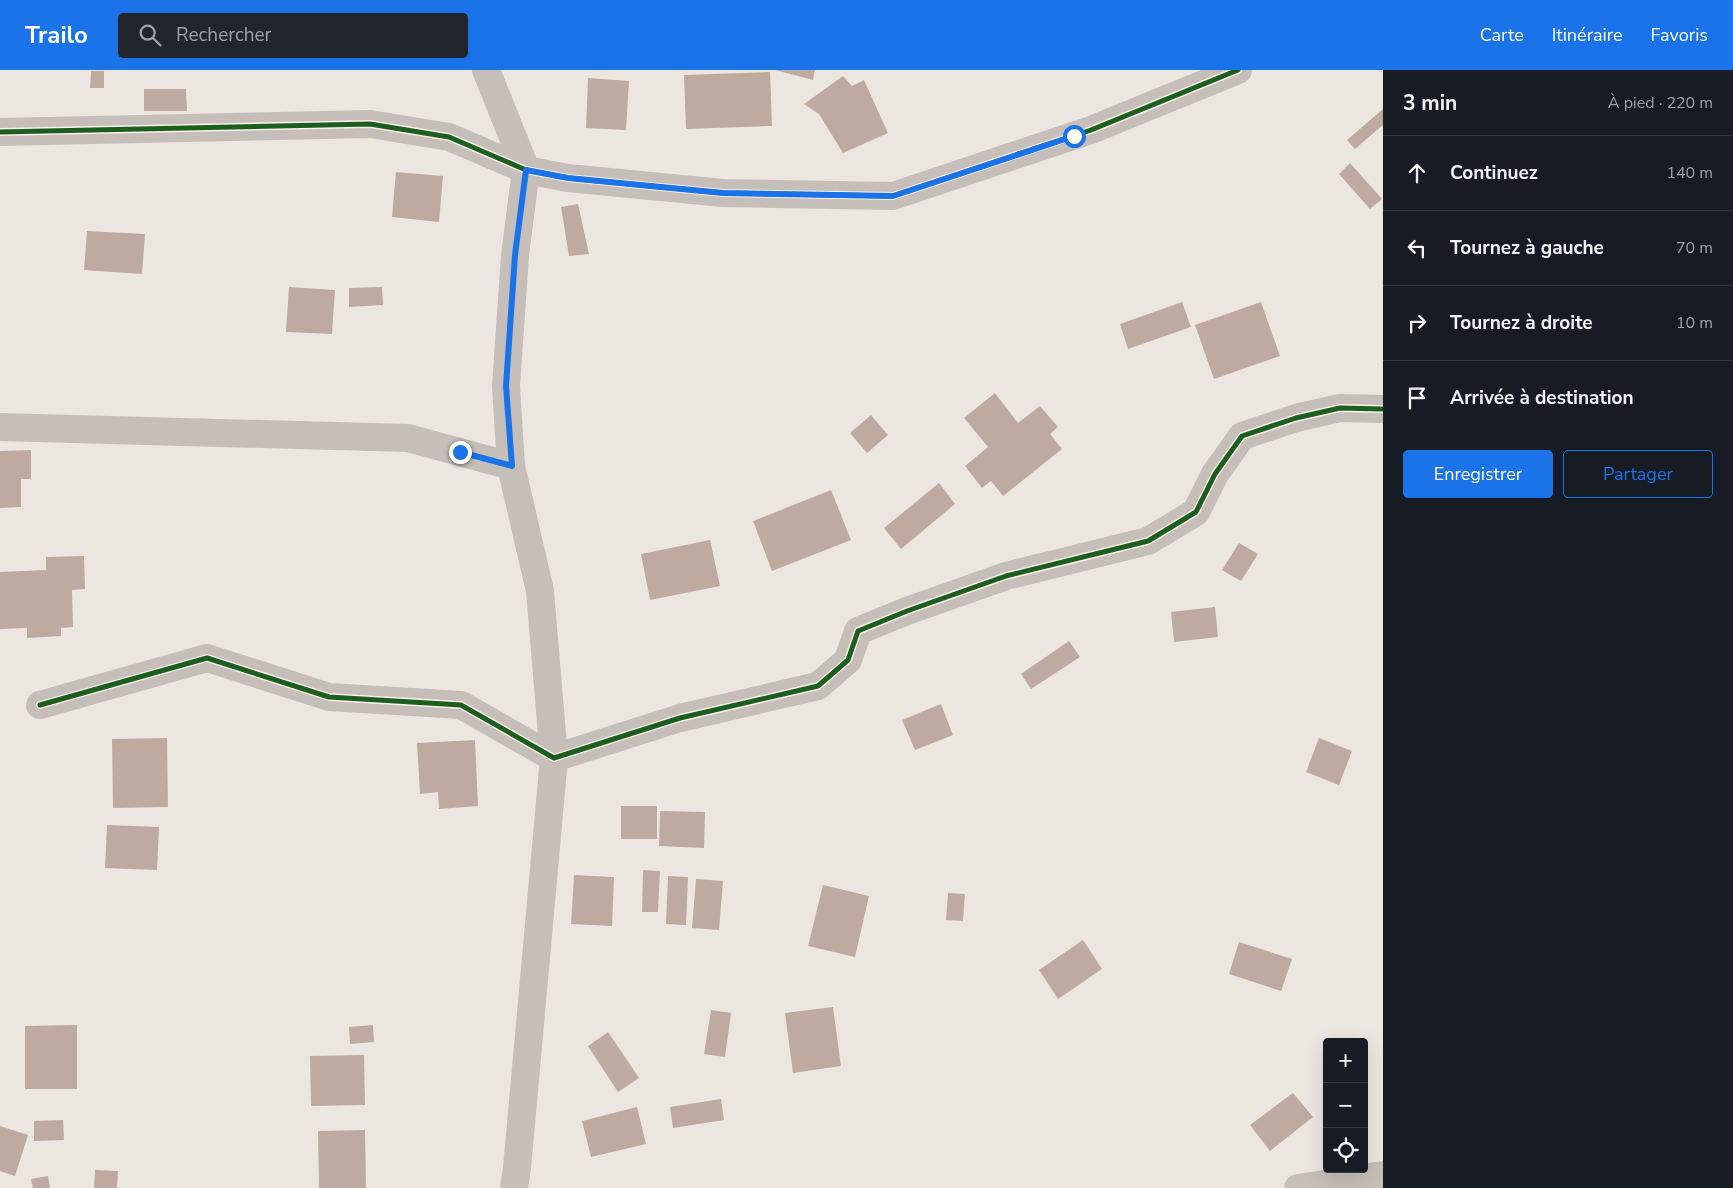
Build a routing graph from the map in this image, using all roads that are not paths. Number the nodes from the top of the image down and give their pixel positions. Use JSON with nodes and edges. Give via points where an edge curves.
{"nodes":[{"id":1,"x":486,"y":70,"type":"edge"},
{"id":2,"x":1238,"y":70,"type":"edge"},
{"id":3,"x":0,"y":132,"type":"edge"},
{"id":4,"x":526,"y":170,"type":"junction"},
{"id":5,"x":1383,"y":409,"type":"edge"},
{"id":6,"x":0,"y":427,"type":"edge"},
{"id":7,"x":512,"y":466,"type":"junction"},
{"id":8,"x":40,"y":705,"type":"dead end"},
{"id":9,"x":554,"y":758,"type":"junction"},
{"id":10,"x":1383,"y":1175,"type":"edge"},
{"id":11,"x":514,"y":1188,"type":"edge"},
{"id":12,"x":1298,"y":1188,"type":"edge"}],
"edges":[{"from":1,"to":4,"type":"street"},
{"from":2,"to":4,"type":"street","via":[[1091,130],[893,196],[723,193],[568,178]]},
{"from":3,"to":4,"type":"street","via":[[370,124],[449,137]]},
{"from":4,"to":7,"type":"street","via":[[515,255],[506,386]]},
{"from":5,"to":9,"type":"street","via":[[1340,408],[1242,436],[1215,474],[1196,512],[1148,541],[1006,576],[858,631],[848,660],[818,686],[680,718]]},
{"from":6,"to":7,"type":"street","via":[[408,438]]},
{"from":7,"to":9,"type":"street","via":[[540,591]]},
{"from":8,"to":9,"type":"street","via":[[208,658],[329,696],[461,705]]},
{"from":9,"to":11,"type":"street"},
{"from":10,"to":12,"type":"street"}]}
